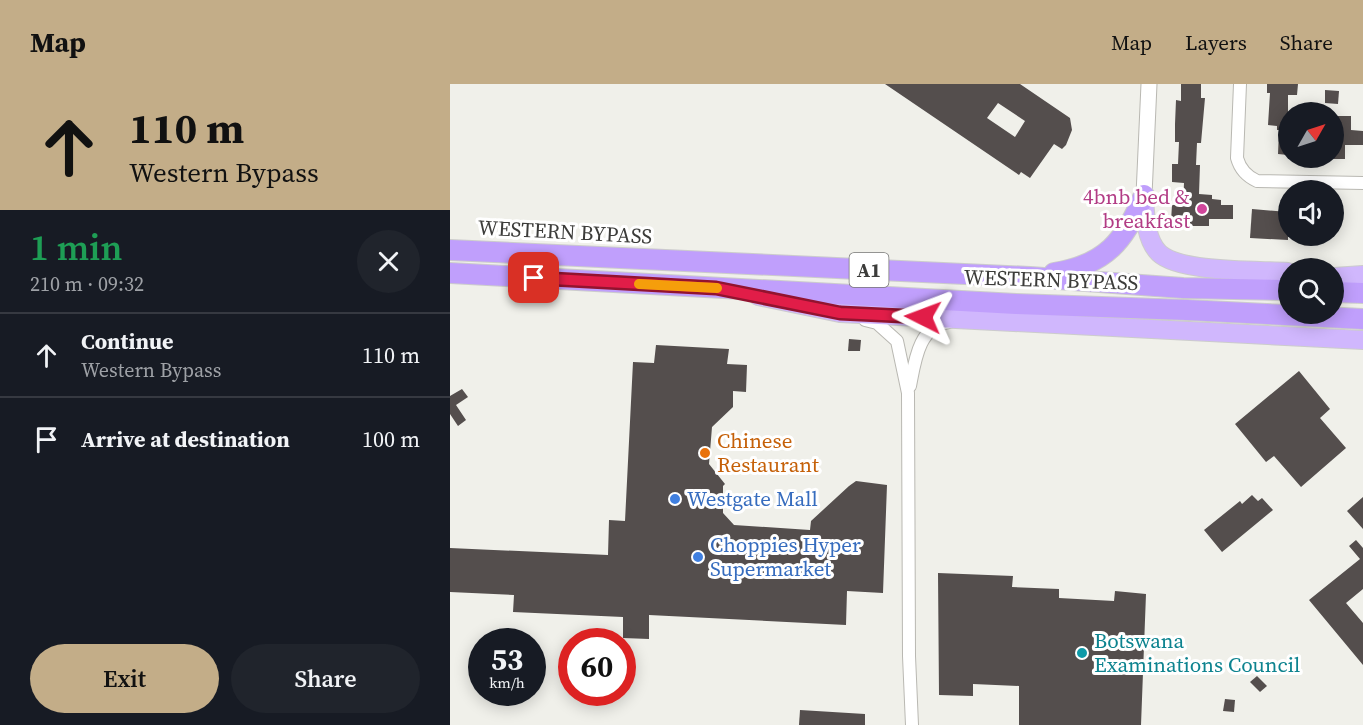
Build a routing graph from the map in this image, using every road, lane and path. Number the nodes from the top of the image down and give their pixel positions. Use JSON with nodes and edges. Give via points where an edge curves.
{"nodes":[{"id":1,"x":1149,"y":84,"type":"edge"},
{"id":2,"x":1240,"y":84,"type":"edge"},
{"id":3,"x":1363,"y":183,"type":"edge"},
{"id":4,"x":1144,"y":195,"type":"junction"},
{"id":5,"x":450,"y":250,"type":"edge"},
{"id":6,"x":1278,"y":271,"type":"edge"},
{"id":7,"x":450,"y":273,"type":"edge"},
{"id":8,"x":1030,"y":277,"type":"junction"},
{"id":9,"x":1278,"y":282,"type":"edge"},
{"id":10,"x":1220,"y":287,"type":"junction"},
{"id":11,"x":716,"y":288,"type":"junction"},
{"id":12,"x":1278,"y":290,"type":"edge"},
{"id":13,"x":1344,"y":292,"type":"edge"},
{"id":14,"x":1363,"y":293,"type":"edge"},
{"id":15,"x":840,"y":313,"type":"junction"},
{"id":16,"x":964,"y":319,"type":"junction"},
{"id":17,"x":1363,"y":319,"type":"edge"},
{"id":18,"x":1363,"y":340,"type":"edge"},
{"id":19,"x":908,"y":393,"type":"junction"},
{"id":20,"x":912,"y":725,"type":"edge"}],
"edges":[{"from":1,"to":4,"type":"street"},
{"from":2,"to":3,"type":"street","via":[[1237,158],[1249,177],[1257,181]]},
{"from":4,"to":6,"type":"main road","via":[[1150,237],[1159,253],[1195,267]]},
{"from":4,"to":8,"type":"highway","via":[[1134,220],[1106,254],[1085,265]]},
{"from":5,"to":8,"type":"highway","name":"WESTERN BYPASS","number":"A1"},
{"from":7,"to":11,"type":"highway","name":"WESTERN BYPASS","number":"A1"},
{"from":8,"to":10,"type":"highway","name":"WESTERN BYPASS","number":"A1"},
{"from":9,"to":10,"type":"main road"},
{"from":10,"to":12,"type":"highway","name":"WESTERN BYPASS","number":"A1"},
{"from":11,"to":15,"type":"main road"},
{"from":11,"to":17,"type":"highway","name":"WESTERN BYPASS","number":"A1"},
{"from":13,"to":14,"type":"highway"},
{"from":15,"to":16,"type":"main road"},
{"from":15,"to":19,"type":"street","via":[[877,323],[897,341]]},
{"from":16,"to":18,"type":"main road"},
{"from":16,"to":19,"type":"street","via":[[940,323],[926,334]]},
{"from":19,"to":20,"type":"street"}]}
